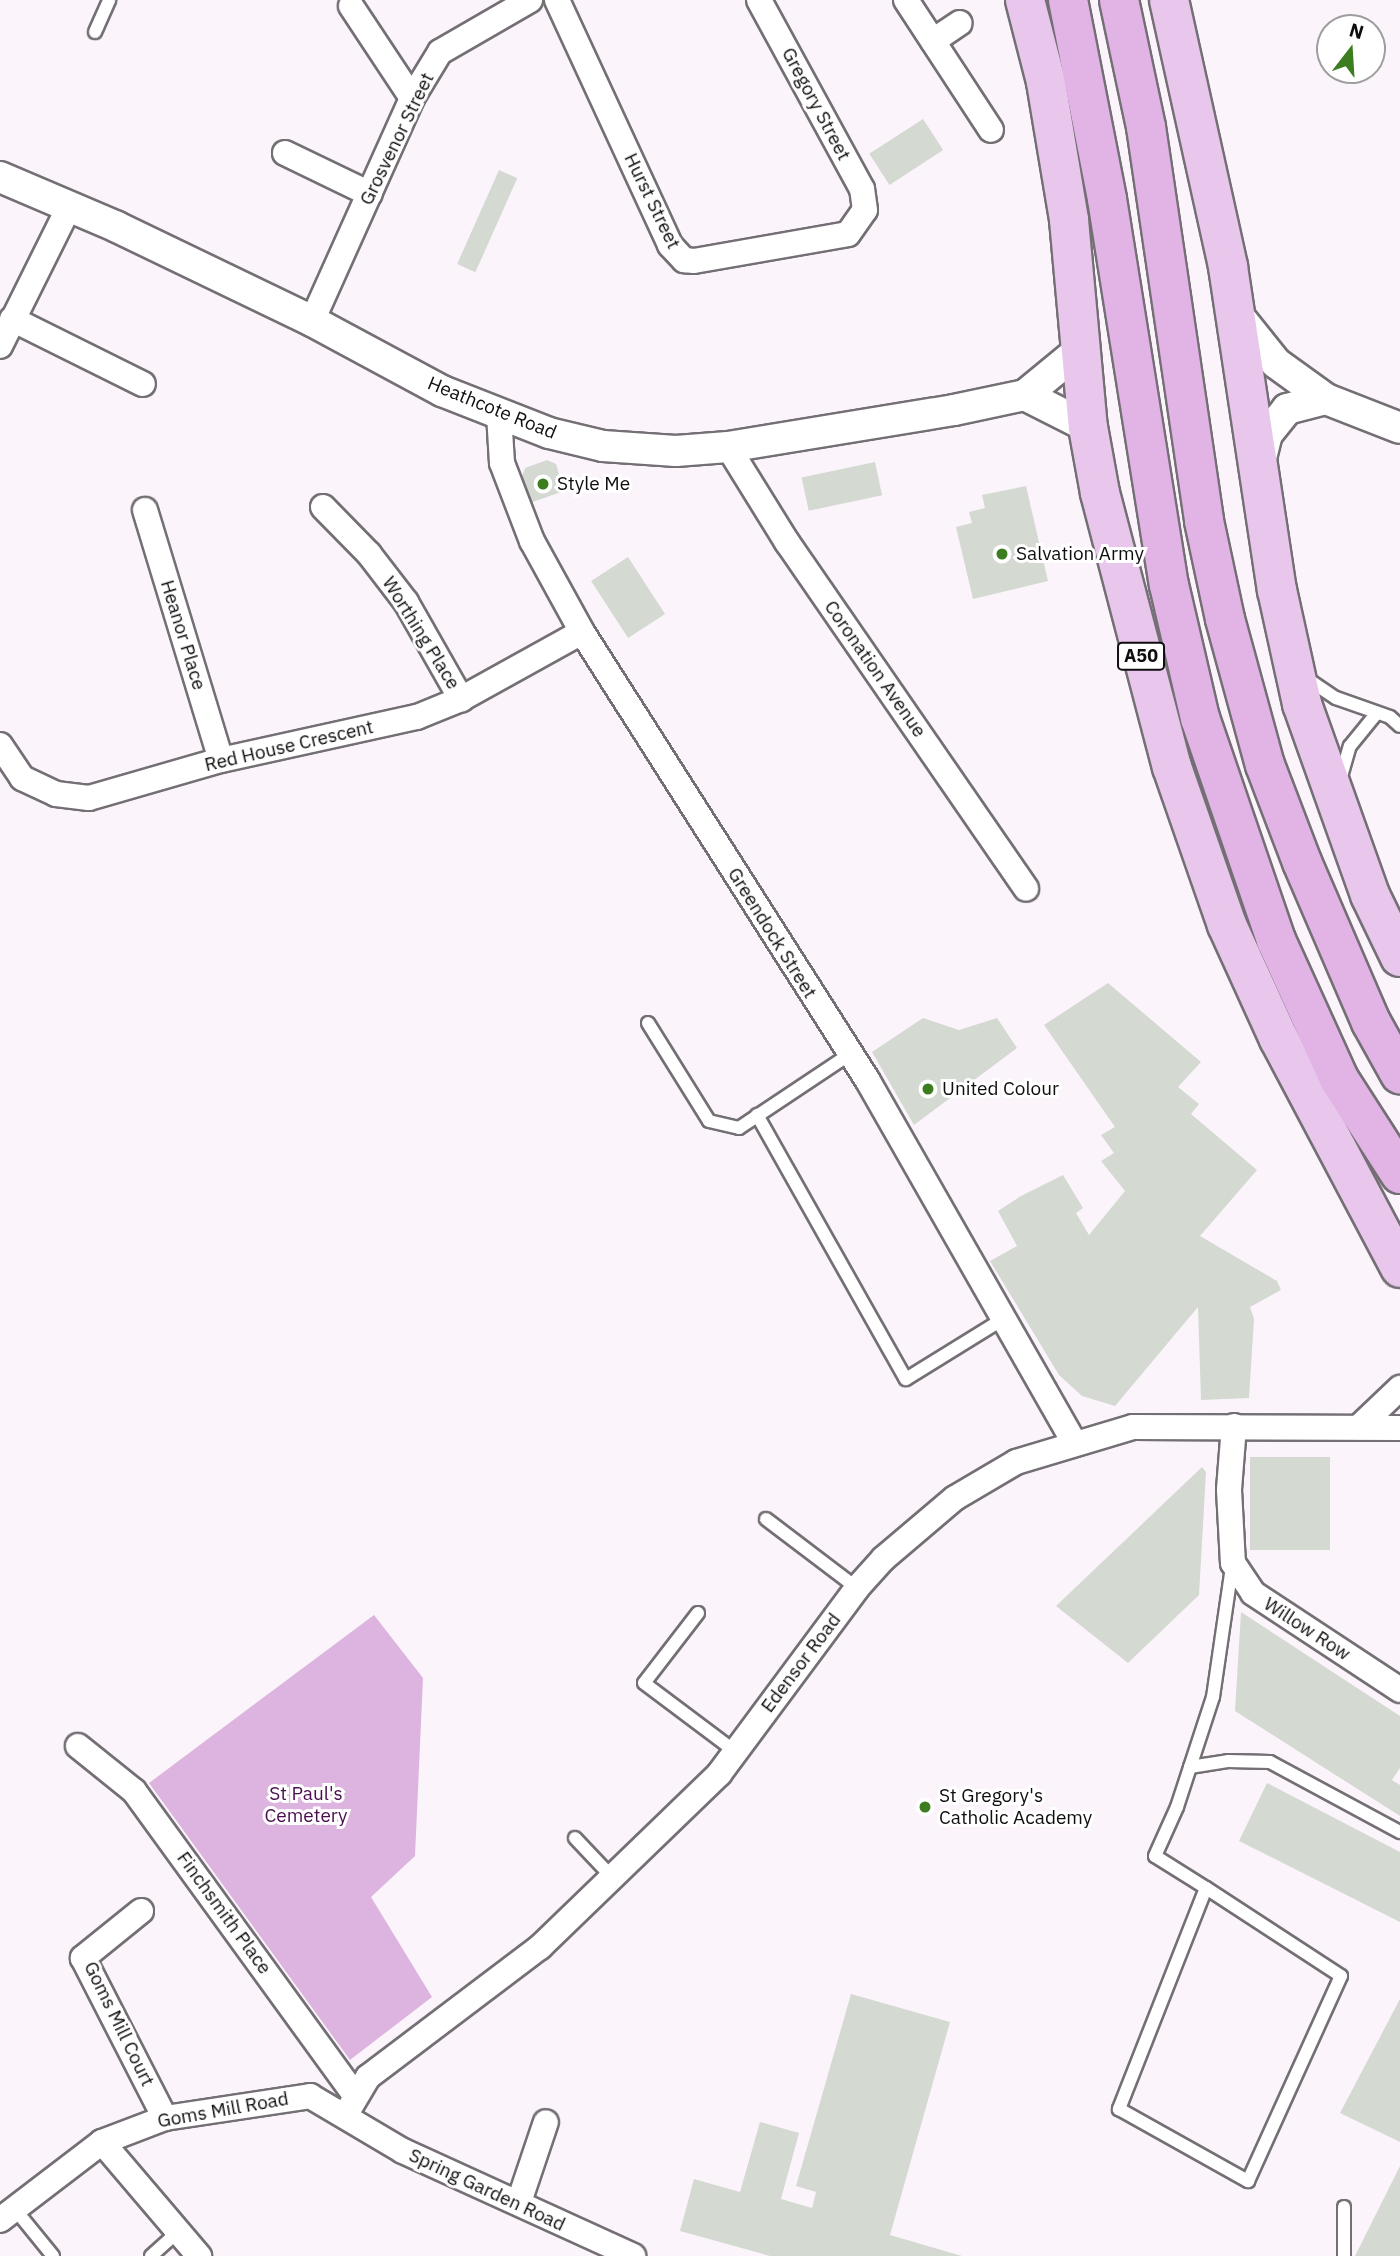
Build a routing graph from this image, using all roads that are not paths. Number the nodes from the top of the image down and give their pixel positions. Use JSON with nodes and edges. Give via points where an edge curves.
{"nodes":[{"id":1,"x":109,"y":0,"type":"edge"},
{"id":2,"x":530,"y":0,"type":"edge"},
{"id":3,"x":557,"y":0,"type":"edge"},
{"id":4,"x":760,"y":0,"type":"edge"},
{"id":5,"x":906,"y":0,"type":"edge"},
{"id":6,"x":1025,"y":0,"type":"edge"},
{"id":7,"x":1068,"y":0,"type":"edge"},
{"id":8,"x":1119,"y":0,"type":"edge"},
{"id":9,"x":1169,"y":0,"type":"edge"},
{"id":10,"x":351,"y":6,"type":"dead end"},
{"id":11,"x":960,"y":23,"type":"dead end"},
{"id":12,"x":95,"y":32,"type":"dead end"},
{"id":13,"x":933,"y":41,"type":"junction"},
{"id":14,"x":412,"y":98,"type":"junction"},
{"id":15,"x":991,"y":130,"type":"dead end"},
{"id":16,"x":285,"y":153,"type":"dead end"},
{"id":17,"x":0,"y":177,"type":"edge"},
{"id":18,"x":370,"y":194,"type":"junction"},
{"id":19,"x":69,"y":207,"type":"junction"},
{"id":20,"x":865,"y":210,"type":"joint"},
{"id":21,"x":1236,"y":313,"type":"junction"},
{"id":22,"x":12,"y":319,"type":"junction"},
{"id":23,"x":312,"y":321,"type":"junction"},
{"id":24,"x":0,"y":346,"type":"edge"},
{"id":25,"x":1081,"y":349,"type":"junction"},
{"id":26,"x":143,"y":384,"type":"dead end"},
{"id":27,"x":1025,"y":395,"type":"junction"},
{"id":28,"x":1326,"y":399,"type":"junction"},
{"id":29,"x":499,"y":414,"type":"junction"},
{"id":30,"x":1088,"y":427,"type":"junction"},
{"id":31,"x":1400,"y":428,"type":"edge"},
{"id":32,"x":729,"y":447,"type":"junction"},
{"id":33,"x":1260,"y":462,"type":"junction"},
{"id":34,"x":323,"y":506,"type":"dead end"},
{"id":35,"x":145,"y":510,"type":"dead end"},
{"id":36,"x":582,"y":632,"type":"junction"},
{"id":37,"x":1294,"y":669,"type":"junction"},
{"id":38,"x":461,"y":699,"type":"junction"},
{"id":39,"x":1376,"y":715,"type":"junction"},
{"id":40,"x":1400,"y":726,"type":"edge"},
{"id":41,"x":0,"y":744,"type":"edge"},
{"id":42,"x":221,"y":761,"type":"junction"},
{"id":43,"x":1336,"y":801,"type":"junction"},
{"id":44,"x":1026,"y":888,"type":"dead end"},
{"id":45,"x":1400,"y":957,"type":"edge"},
{"id":46,"x":648,"y":1023,"type":"dead end"},
{"id":47,"x":850,"y":1054,"type":"junction"},
{"id":48,"x":1400,"y":1074,"type":"edge"},
{"id":49,"x":757,"y":1115,"type":"junction"},
{"id":50,"x":1400,"y":1174,"type":"edge"},
{"id":51,"x":1400,"y":1268,"type":"edge"},
{"id":52,"x":1003,"y":1319,"type":"junction"},
{"id":53,"x":1400,"y":1388,"type":"edge"},
{"id":54,"x":1234,"y":1426,"type":"junction"},
{"id":55,"x":1359,"y":1427,"type":"junction"},
{"id":56,"x":1400,"y":1428,"type":"edge"},
{"id":57,"x":1074,"y":1442,"type":"junction"},
{"id":58,"x":766,"y":1519,"type":"dead end"},
{"id":59,"x":1233,"y":1563,"type":"junction"},
{"id":60,"x":857,"y":1588,"type":"junction"},
{"id":61,"x":698,"y":1613,"type":"dead end"},
{"id":62,"x":1400,"y":1690,"type":"edge"},
{"id":63,"x":78,"y":1746,"type":"dead end"},
{"id":64,"x":736,"y":1752,"type":"junction"},
{"id":65,"x":1190,"y":1768,"type":"junction"},
{"id":66,"x":1400,"y":1832,"type":"edge"},
{"id":67,"x":575,"y":1838,"type":"dead end"},
{"id":68,"x":612,"y":1877,"type":"junction"},
{"id":69,"x":1206,"y":1888,"type":"junction"},
{"id":70,"x":141,"y":1912,"type":"dead end"},
{"id":71,"x":350,"y":2104,"type":"junction"},
{"id":72,"x":164,"y":2118,"type":"junction"},
{"id":73,"x":546,"y":2122,"type":"dead end"},
{"id":74,"x":102,"y":2142,"type":"junction"},
{"id":75,"x":519,"y":2202,"type":"junction"},
{"id":76,"x":1344,"y":2207,"type":"dead end"},
{"id":77,"x":7,"y":2214,"type":"edge"},
{"id":78,"x":178,"y":2232,"type":"junction"},
{"id":79,"x":582,"y":2246,"type":"edge"},
{"id":80,"x":53,"y":2256,"type":"edge"},
{"id":81,"x":151,"y":2256,"type":"edge"},
{"id":82,"x":199,"y":2256,"type":"edge"},
{"id":83,"x":633,"y":2256,"type":"edge"},
{"id":84,"x":1345,"y":2256,"type":"edge"}],
"edges":[{"from":1,"to":12,"type":"lane"},
{"from":2,"to":14,"type":"street","name":"Grosvenor Street","via":[[449,43]]},
{"from":3,"to":20,"type":"street","name":"Hurst Street","via":[[670,244],[684,260],[848,234]]},
{"from":4,"to":20,"type":"street","name":"Gregory Street","via":[[862,189]]},
{"from":5,"to":13,"type":"street"},
{"from":6,"to":25,"type":"main road","number":"A50","via":[[1046,82],[1064,192]]},
{"from":7,"to":50,"type":"highway","number":"A50","via":[[1107,199],[1169,585],[1200,719],[1276,940],[1339,1079]]},
{"from":8,"to":48,"type":"highway","via":[[1146,127],[1203,521],[1225,620],[1265,765],[1302,862],[1371,1022]]},
{"from":9,"to":21,"type":"main road"},
{"from":10,"to":14,"type":"street"},
{"from":11,"to":13,"type":"street"},
{"from":13,"to":15,"type":"street"},
{"from":14,"to":18,"type":"street","name":"Grosvenor Street"},
{"from":16,"to":18,"type":"street"},
{"from":17,"to":19,"type":"street","name":"Heathcote Road"},
{"from":18,"to":23,"type":"street","name":"Grosvenor Street"},
{"from":19,"to":22,"type":"street"},
{"from":19,"to":23,"type":"street","name":"Heathcote Road"},
{"from":21,"to":28,"type":"street","via":[[1276,363]]},
{"from":21,"to":33,"type":"main road"},
{"from":22,"to":24,"type":"street"},
{"from":22,"to":26,"type":"street"},
{"from":23,"to":29,"type":"street","name":"Heathcote Road","via":[[442,391]]},
{"from":25,"to":27,"type":"street","name":"Heathcote Road"},
{"from":25,"to":30,"type":"main road","number":"A50"},
{"from":27,"to":30,"type":"street"},
{"from":27,"to":32,"type":"street","name":"Heathcote Road"},
{"from":28,"to":31,"type":"street"},
{"from":28,"to":33,"type":"street","via":[[1287,409],[1267,434]]},
{"from":29,"to":32,"type":"street","name":"Heathcote Road","via":[[603,446],[676,451]]},
{"from":29,"to":36,"type":"street","name":"Greendock Street","via":[[502,463],[532,541]]},
{"from":30,"to":51,"type":"main road","number":"A50","via":[[1120,581],[1172,766],[1227,925],[1279,1039]]},
{"from":32,"to":44,"type":"street","name":"Coronation Avenue","via":[[787,542]]},
{"from":33,"to":37,"type":"main road","via":[[1277,590]]},
{"from":34,"to":38,"type":"street","name":"Worthing Place","via":[[406,602]]},
{"from":35,"to":42,"type":"street","name":"Heanor Place"},
{"from":36,"to":38,"type":"street","name":"Red House Crescent"},
{"from":36,"to":47,"type":"street","name":"Greendock Street"},
{"from":37,"to":39,"type":"lane","via":[[1336,698]]},
{"from":37,"to":43,"type":"main road"},
{"from":38,"to":42,"type":"street","name":"Red House Crescent","via":[[417,717]]},
{"from":39,"to":40,"type":"lane"},
{"from":39,"to":43,"type":"lane","via":[[1350,746]]},
{"from":41,"to":42,"type":"street","name":"Red House Crescent","via":[[22,778],[56,794],[89,798]]},
{"from":43,"to":45,"type":"main road","via":[[1370,895]]},
{"from":46,"to":49,"type":"lane","via":[[709,1121],[739,1128]]},
{"from":47,"to":49,"type":"lane"},
{"from":47,"to":52,"type":"street","name":"Greendock Street"},
{"from":49,"to":52,"type":"lane","via":[[906,1379]]},
{"from":52,"to":57,"type":"street","name":"Greendock Street"},
{"from":53,"to":55,"type":"street"},
{"from":54,"to":55,"type":"street","name":"Edensor Road"},
{"from":54,"to":57,"type":"street","name":"Edensor Road","via":[[1133,1427]]},
{"from":54,"to":59,"type":"street","via":[[1229,1490]]},
{"from":55,"to":56,"type":"street","name":"Edensor Road"},
{"from":57,"to":60,"type":"street","name":"Edensor Road","via":[[1016,1462],[956,1498],[883,1559]]},
{"from":58,"to":60,"type":"lane"},
{"from":59,"to":62,"type":"street","name":"Willow Row","via":[[1253,1593]]},
{"from":59,"to":65,"type":"lane","via":[[1213,1697]]},
{"from":60,"to":64,"type":"street","name":"Edensor Road"},
{"from":61,"to":64,"type":"lane","via":[[644,1683]]},
{"from":63,"to":71,"type":"street","name":"Finchsmith Place","via":[[134,1791]]},
{"from":64,"to":68,"type":"street","name":"Edensor Road"},
{"from":65,"to":66,"type":"lane","via":[[1228,1761],[1270,1762]]},
{"from":65,"to":69,"type":"lane","via":[[1156,1856]]},
{"from":67,"to":68,"type":"lane"},
{"from":68,"to":71,"type":"street","name":"Edensor Road","via":[[540,1947],[368,2077]]},
{"from":69,"to":69,"type":"lane","via":[[1341,1976],[1248,2181],[1119,2109]]},
{"from":70,"to":72,"type":"street","name":"Goms Mill Court","via":[[83,1958]]},
{"from":71,"to":72,"type":"street","name":"Goms Mill Road","via":[[310,2096]]},
{"from":71,"to":75,"type":"street","name":"Spring Garden Road","via":[[403,2151]]},
{"from":72,"to":74,"type":"street","name":"Goms Mill Road"},
{"from":73,"to":75,"type":"street"},
{"from":74,"to":77,"type":"street","name":"Goms Mill Road"},
{"from":74,"to":78,"type":"street"},
{"from":75,"to":79,"type":"street","name":"Spring Garden Road"},
{"from":76,"to":84,"type":"lane"},
{"from":77,"to":80,"type":"lane"},
{"from":78,"to":81,"type":"lane"},
{"from":78,"to":82,"type":"street"},
{"from":79,"to":83,"type":"street","name":"Spring Garden Road"}]}
